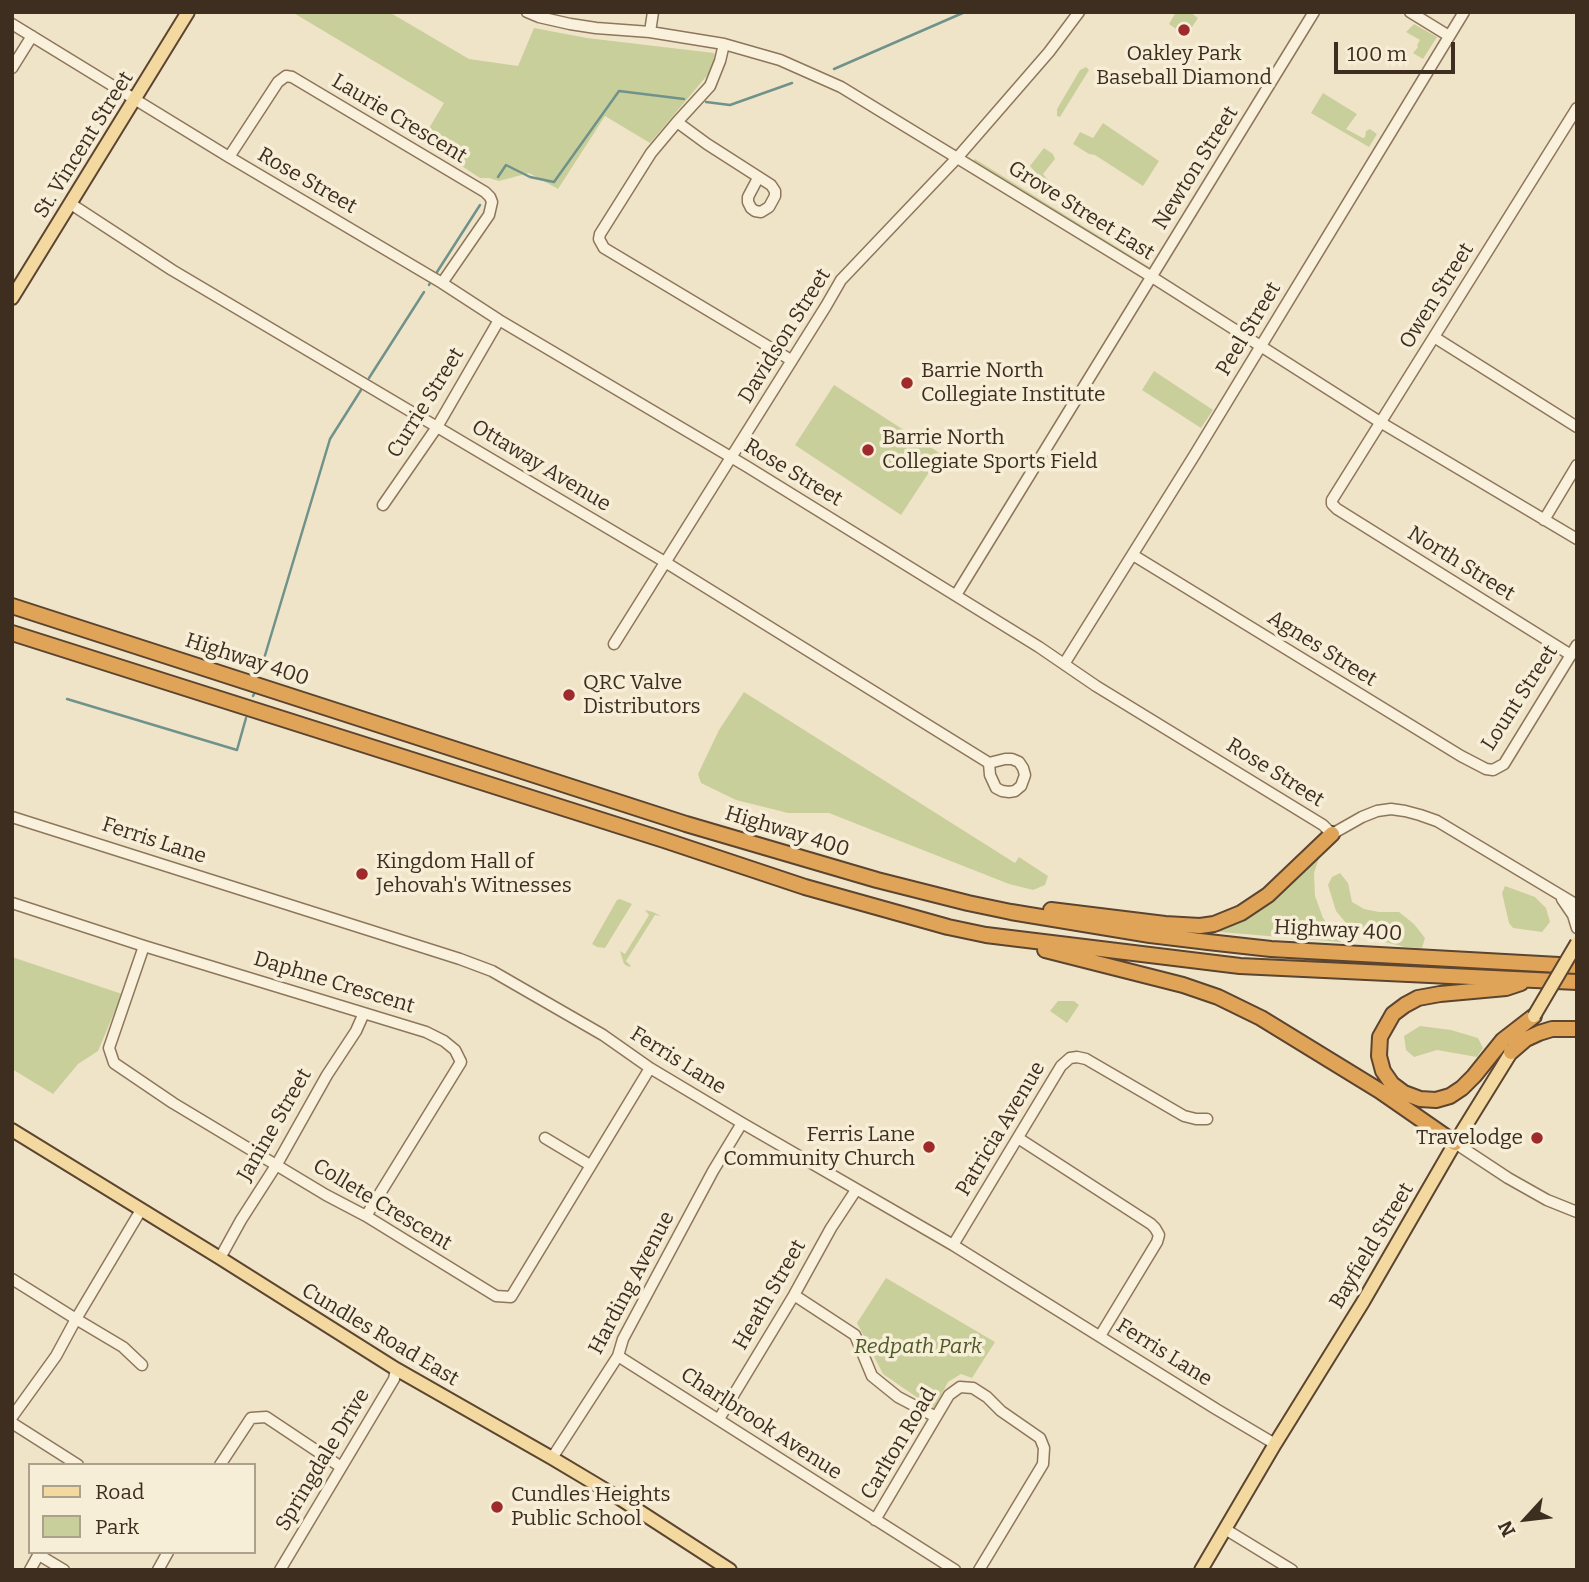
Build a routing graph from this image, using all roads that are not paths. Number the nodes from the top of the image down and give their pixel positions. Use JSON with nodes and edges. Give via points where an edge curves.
{"nodes":[{"id":1,"x":188,"y":12,"type":"edge"},
{"id":2,"x":527,"y":12,"type":"edge"},
{"id":3,"x":653,"y":12,"type":"edge"},
{"id":4,"x":1079,"y":12,"type":"edge"},
{"id":5,"x":1314,"y":12,"type":"edge"},
{"id":6,"x":1410,"y":12,"type":"edge"},
{"id":7,"x":1464,"y":12,"type":"edge"},
{"id":8,"x":12,"y":24,"type":"edge"},
{"id":9,"x":650,"y":32,"type":"junction"},
{"id":10,"x":32,"y":36,"type":"junction"},
{"id":11,"x":1449,"y":36,"type":"junction"},
{"id":12,"x":724,"y":44,"type":"junction"},
{"id":13,"x":12,"y":68,"type":"edge"},
{"id":14,"x":135,"y":99,"type":"junction"},
{"id":15,"x":1577,"y":108,"type":"edge"},
{"id":16,"x":677,"y":121,"type":"junction"},
{"id":17,"x":229,"y":157,"type":"junction"},
{"id":18,"x":957,"y":159,"type":"junction"},
{"id":19,"x":758,"y":178,"type":"dead end"},
{"id":20,"x":71,"y":204,"type":"junction"},
{"id":21,"x":1152,"y":277,"type":"junction"},
{"id":22,"x":442,"y":283,"type":"junction"},
{"id":23,"x":12,"y":298,"type":"edge"},
{"id":24,"x":499,"y":320,"type":"junction"},
{"id":25,"x":1434,"y":337,"type":"junction"},
{"id":26,"x":1260,"y":347,"type":"junction"},
{"id":27,"x":791,"y":360,"type":"junction"},
{"id":28,"x":1380,"y":422,"type":"junction"},
{"id":29,"x":437,"y":426,"type":"junction"},
{"id":30,"x":1577,"y":427,"type":"edge"},
{"id":31,"x":732,"y":457,"type":"junction"},
{"id":32,"x":1577,"y":465,"type":"edge"},
{"id":33,"x":1332,"y":504,"type":"joint"},
{"id":34,"x":383,"y":505,"type":"dead end"},
{"id":35,"x":1544,"y":520,"type":"junction"},
{"id":36,"x":1577,"y":539,"type":"edge"},
{"id":37,"x":1133,"y":555,"type":"junction"},
{"id":38,"x":665,"y":562,"type":"junction"},
{"id":39,"x":956,"y":595,"type":"junction"},
{"id":40,"x":12,"y":606,"type":"edge"},
{"id":41,"x":12,"y":633,"type":"edge"},
{"id":42,"x":614,"y":644,"type":"dead end"},
{"id":43,"x":1577,"y":645,"type":"edge"},
{"id":44,"x":1571,"y":655,"type":"junction"},
{"id":45,"x":1064,"y":664,"type":"junction"},
{"id":46,"x":989,"y":763,"type":"dead end"},
{"id":47,"x":1493,"y":770,"type":"joint"},
{"id":48,"x":12,"y":817,"type":"edge"},
{"id":49,"x":1332,"y":834,"type":"junction"},
{"id":50,"x":1557,"y":894,"type":"junction"},
{"id":51,"x":12,"y":903,"type":"edge"},
{"id":52,"x":1577,"y":905,"type":"edge"},
{"id":53,"x":1011,"y":912,"type":"junction"},
{"id":54,"x":1577,"y":928,"type":"edge"},
{"id":55,"x":986,"y":935,"type":"junction"},
{"id":56,"x":1577,"y":943,"type":"edge"},
{"id":57,"x":144,"y":946,"type":"junction"},
{"id":58,"x":1577,"y":965,"type":"edge"},
{"id":59,"x":1530,"y":980,"type":"junction"},
{"id":60,"x":1577,"y":982,"type":"edge"},
{"id":61,"x":364,"y":1013,"type":"junction"},
{"id":62,"x":1534,"y":1016,"type":"junction"},
{"id":63,"x":1577,"y":1029,"type":"edge"},
{"id":64,"x":1511,"y":1052,"type":"junction"},
{"id":65,"x":650,"y":1068,"type":"junction"},
{"id":66,"x":1207,"y":1119,"type":"dead end"},
{"id":67,"x":742,"y":1123,"type":"junction"},
{"id":68,"x":12,"y":1130,"type":"edge"},
{"id":69,"x":545,"y":1138,"type":"dead end"},
{"id":70,"x":1018,"y":1138,"type":"junction"},
{"id":71,"x":1455,"y":1143,"type":"junction"},
{"id":72,"x":277,"y":1164,"type":"junction"},
{"id":73,"x":590,"y":1165,"type":"junction"},
{"id":74,"x":856,"y":1190,"type":"junction"},
{"id":75,"x":141,"y":1210,"type":"junction"},
{"id":76,"x":1577,"y":1212,"type":"edge"},
{"id":77,"x":366,"y":1216,"type":"junction"},
{"id":78,"x":953,"y":1245,"type":"junction"},
{"id":79,"x":220,"y":1258,"type":"junction"},
{"id":80,"x":12,"y":1279,"type":"edge"},
{"id":81,"x":794,"y":1295,"type":"junction"},
{"id":82,"x":76,"y":1320,"type":"junction"},
{"id":83,"x":1100,"y":1336,"type":"junction"},
{"id":84,"x":618,"y":1356,"type":"junction"},
{"id":85,"x":142,"y":1365,"type":"dead end"},
{"id":86,"x":396,"y":1369,"type":"junction"},
{"id":87,"x":936,"y":1417,"type":"junction"},
{"id":88,"x":719,"y":1419,"type":"junction"},
{"id":89,"x":12,"y":1420,"type":"edge"},
{"id":90,"x":1275,"y":1444,"type":"junction"},
{"id":91,"x":552,"y":1458,"type":"junction"},
{"id":92,"x":75,"y":1463,"type":"edge"},
{"id":93,"x":221,"y":1463,"type":"edge"},
{"id":94,"x":341,"y":1467,"type":"junction"},
{"id":95,"x":875,"y":1520,"type":"junction"},
{"id":96,"x":1225,"y":1529,"type":"junction"},
{"id":97,"x":39,"y":1554,"type":"edge"},
{"id":98,"x":167,"y":1554,"type":"edge"},
{"id":99,"x":30,"y":1570,"type":"edge"},
{"id":100,"x":64,"y":1570,"type":"edge"},
{"id":101,"x":158,"y":1570,"type":"edge"},
{"id":102,"x":280,"y":1570,"type":"edge"},
{"id":103,"x":730,"y":1570,"type":"edge"},
{"id":104,"x":955,"y":1570,"type":"edge"},
{"id":105,"x":979,"y":1570,"type":"edge"},
{"id":106,"x":1201,"y":1570,"type":"edge"},
{"id":107,"x":1292,"y":1570,"type":"edge"}],
"edges":[{"from":1,"to":14,"type":"main road","name":"St. Vincent Street"},
{"from":2,"to":9,"type":"street","name":"Grove Street East","via":[[569,24]]},
{"from":3,"to":9,"type":"street"},
{"from":4,"to":18,"type":"street","name":"Davidson Street"},
{"from":5,"to":21,"type":"street","name":"Newton Street"},
{"from":6,"to":11,"type":"street"},
{"from":7,"to":11,"type":"street","name":"Peel Street"},
{"from":8,"to":10,"type":"street","name":"Rose Street"},
{"from":9,"to":12,"type":"street","name":"Grove Street East"},
{"from":10,"to":13,"type":"street"},
{"from":10,"to":14,"type":"street","name":"Rose Street"},
{"from":11,"to":26,"type":"street","name":"Peel Street"},
{"from":12,"to":16,"type":"street","via":[[710,86]]},
{"from":12,"to":18,"type":"street","name":"Grove Street East","via":[[780,60],[841,87]]},
{"from":14,"to":17,"type":"street","name":"Rose Street"},
{"from":14,"to":20,"type":"main road","name":"St. Vincent Street"},
{"from":15,"to":25,"type":"street","name":"Owen Street"},
{"from":16,"to":19,"type":"street"},
{"from":16,"to":27,"type":"street","via":[[600,234],[601,244]]},
{"from":17,"to":22,"type":"street","name":"Rose Street"},
{"from":17,"to":22,"type":"street","name":"Laurie Crescent","via":[[286,76],[485,192],[492,202],[485,223]]},
{"from":18,"to":21,"type":"street","name":"Grove Street East"},
{"from":18,"to":27,"type":"street","name":"Davidson Street","via":[[841,280]]},
{"from":20,"to":23,"type":"main road","name":"St. Vincent Street"},
{"from":20,"to":29,"type":"street","name":"Ottaway Avenue","via":[[172,270]]},
{"from":21,"to":26,"type":"street","name":"Grove Street East"},
{"from":21,"to":39,"type":"street","name":"Newton Street"},
{"from":22,"to":24,"type":"street","name":"Rose Street"},
{"from":24,"to":29,"type":"street","name":"Currie Street"},
{"from":24,"to":31,"type":"street","name":"Rose Street"},
{"from":25,"to":28,"type":"street","name":"Owen Street"},
{"from":25,"to":30,"type":"street"},
{"from":26,"to":28,"type":"street","name":"Grove Street East"},
{"from":26,"to":37,"type":"street","name":"Peel Street"},
{"from":27,"to":31,"type":"street","name":"Davidson Street"},
{"from":28,"to":33,"type":"street","name":"Owen Street"},
{"from":28,"to":35,"type":"street","name":"Grove Street East"},
{"from":29,"to":34,"type":"street","name":"Currie Street"},
{"from":29,"to":38,"type":"street","name":"Ottaway Avenue"},
{"from":31,"to":38,"type":"street","name":"Davidson Street"},
{"from":31,"to":39,"type":"street","name":"Rose Street"},
{"from":32,"to":35,"type":"street"},
{"from":33,"to":44,"type":"street","name":"North Street"},
{"from":35,"to":36,"type":"street","name":"Grove Street East"},
{"from":37,"to":45,"type":"street","name":"Peel Street"},
{"from":37,"to":47,"type":"street","name":"Agnes Street","via":[[1461,757]]},
{"from":38,"to":42,"type":"street","name":"Davidson Street"},
{"from":38,"to":46,"type":"street","name":"Ottaway Avenue"},
{"from":39,"to":45,"type":"street","name":"Rose Street"},
{"from":40,"to":53,"type":"highway","name":"Highway 400","via":[[685,824],[877,880]]},
{"from":41,"to":55,"type":"highway","name":"Highway 400","via":[[805,887]]},
{"from":43,"to":44,"type":"street","name":"Lount Street"},
{"from":44,"to":47,"type":"street","name":"Lount Street","via":[[1504,764]]},
{"from":45,"to":49,"type":"street","name":"Rose Street"},
{"from":48,"to":65,"type":"street","name":"Ferris Lane","via":[[492,971],[603,1035]]},
{"from":49,"to":50,"type":"street","name":"Rose Street","via":[[1377,811],[1405,811],[1437,821]]},
{"from":49,"to":53,"type":"highway","via":[[1268,895],[1214,924],[1165,923],[1054,909]]},
{"from":50,"to":52,"type":"street","name":"Rose Street"},
{"from":50,"to":54,"type":"street","name":"Rose Street"},
{"from":51,"to":57,"type":"street","name":"Daphne Crescent"},
{"from":53,"to":58,"type":"highway","name":"Highway 400","via":[[1271,949]]},
{"from":55,"to":59,"type":"highway","name":"Highway 400","via":[[1240,966]]},
{"from":55,"to":71,"type":"highway","via":[[1218,997],[1359,1078]]},
{"from":56,"to":62,"type":"main road","name":"Bayfield Street","bridge":true},
{"from":57,"to":61,"type":"street","name":"Daphne Crescent"},
{"from":57,"to":72,"type":"street","name":"Collete Crescent","via":[[109,1048],[114,1063]]},
{"from":59,"to":60,"type":"highway","name":"Highway 400"},
{"from":59,"to":62,"type":"highway","via":[[1405,1004],[1393,1014],[1380,1037],[1383,1071],[1392,1084],[1420,1099],[1450,1096],[1474,1076],[1503,1040]]},
{"from":61,"to":72,"type":"street","name":"Janine Street"},
{"from":61,"to":77,"type":"street","name":"Daphne Crescent","via":[[444,1041],[461,1062]]},
{"from":62,"to":64,"type":"main road","name":"Bayfield Street"},
{"from":63,"to":64,"type":"highway","via":[[1539,1033]]},
{"from":64,"to":71,"type":"main road","name":"Bayfield Street"},
{"from":65,"to":67,"type":"street","name":"Ferris Lane"},
{"from":65,"to":73,"type":"street","name":"Collete Crescent"},
{"from":66,"to":70,"type":"street","name":"Patricia Avenue","via":[[1184,1116],[1077,1057],[1062,1066]]},
{"from":67,"to":74,"type":"street","name":"Ferris Lane"},
{"from":67,"to":84,"type":"street","name":"Harding Avenue","via":[[706,1183]]},
{"from":68,"to":75,"type":"main road","name":"Cundles Road East"},
{"from":69,"to":73,"type":"street"},
{"from":70,"to":78,"type":"street","name":"Patricia Avenue"},
{"from":70,"to":83,"type":"street","via":[[1151,1224],[1159,1235]]},
{"from":71,"to":76,"type":"street","via":[[1517,1184]]},
{"from":71,"to":90,"type":"main road","name":"Bayfield Street"},
{"from":72,"to":77,"type":"street","name":"Collete Crescent"},
{"from":72,"to":79,"type":"street","name":"Janine Street"},
{"from":73,"to":77,"type":"street","name":"Collete Crescent","via":[[511,1297],[496,1296]]},
{"from":74,"to":78,"type":"street","name":"Ferris Lane"},
{"from":74,"to":81,"type":"street","name":"Heath Street"},
{"from":75,"to":79,"type":"main road","name":"Cundles Road East"},
{"from":75,"to":82,"type":"street"},
{"from":78,"to":83,"type":"street","name":"Ferris Lane"},
{"from":79,"to":86,"type":"main road","name":"Cundles Road East"},
{"from":80,"to":82,"type":"street"},
{"from":81,"to":87,"type":"street","via":[[855,1335],[872,1376],[898,1397]]},
{"from":81,"to":88,"type":"street","name":"Heath Street"},
{"from":82,"to":85,"type":"street","via":[[123,1346]]},
{"from":82,"to":89,"type":"street"},
{"from":83,"to":90,"type":"street","name":"Ferris Lane"},
{"from":84,"to":88,"type":"street","name":"Charlbrook Avenue"},
{"from":84,"to":91,"type":"street","name":"Harding Avenue"},
{"from":86,"to":91,"type":"main road","name":"Cundles Road East"},
{"from":86,"to":94,"type":"street","name":"Springdale Drive"},
{"from":87,"to":95,"type":"street","name":"Carlton Road"},
{"from":87,"to":105,"type":"street","name":"Carlton Road","via":[[949,1395],[960,1387],[973,1388],[1040,1438],[1044,1448],[1043,1464]]},
{"from":88,"to":95,"type":"street","name":"Charlbrook Avenue"},
{"from":89,"to":92,"type":"street"},
{"from":90,"to":96,"type":"main road","name":"Bayfield Street"},
{"from":91,"to":103,"type":"main road","name":"Cundles Road East"},
{"from":93,"to":94,"type":"street","via":[[251,1418],[266,1417]]},
{"from":94,"to":102,"type":"street","name":"Springdale Drive"},
{"from":95,"to":104,"type":"street","name":"Charlbrook Avenue"},
{"from":96,"to":106,"type":"main road","name":"Bayfield Street"},
{"from":96,"to":107,"type":"street"},
{"from":97,"to":99,"type":"street"},
{"from":97,"to":100,"type":"street"},
{"from":98,"to":101,"type":"street"}]}
